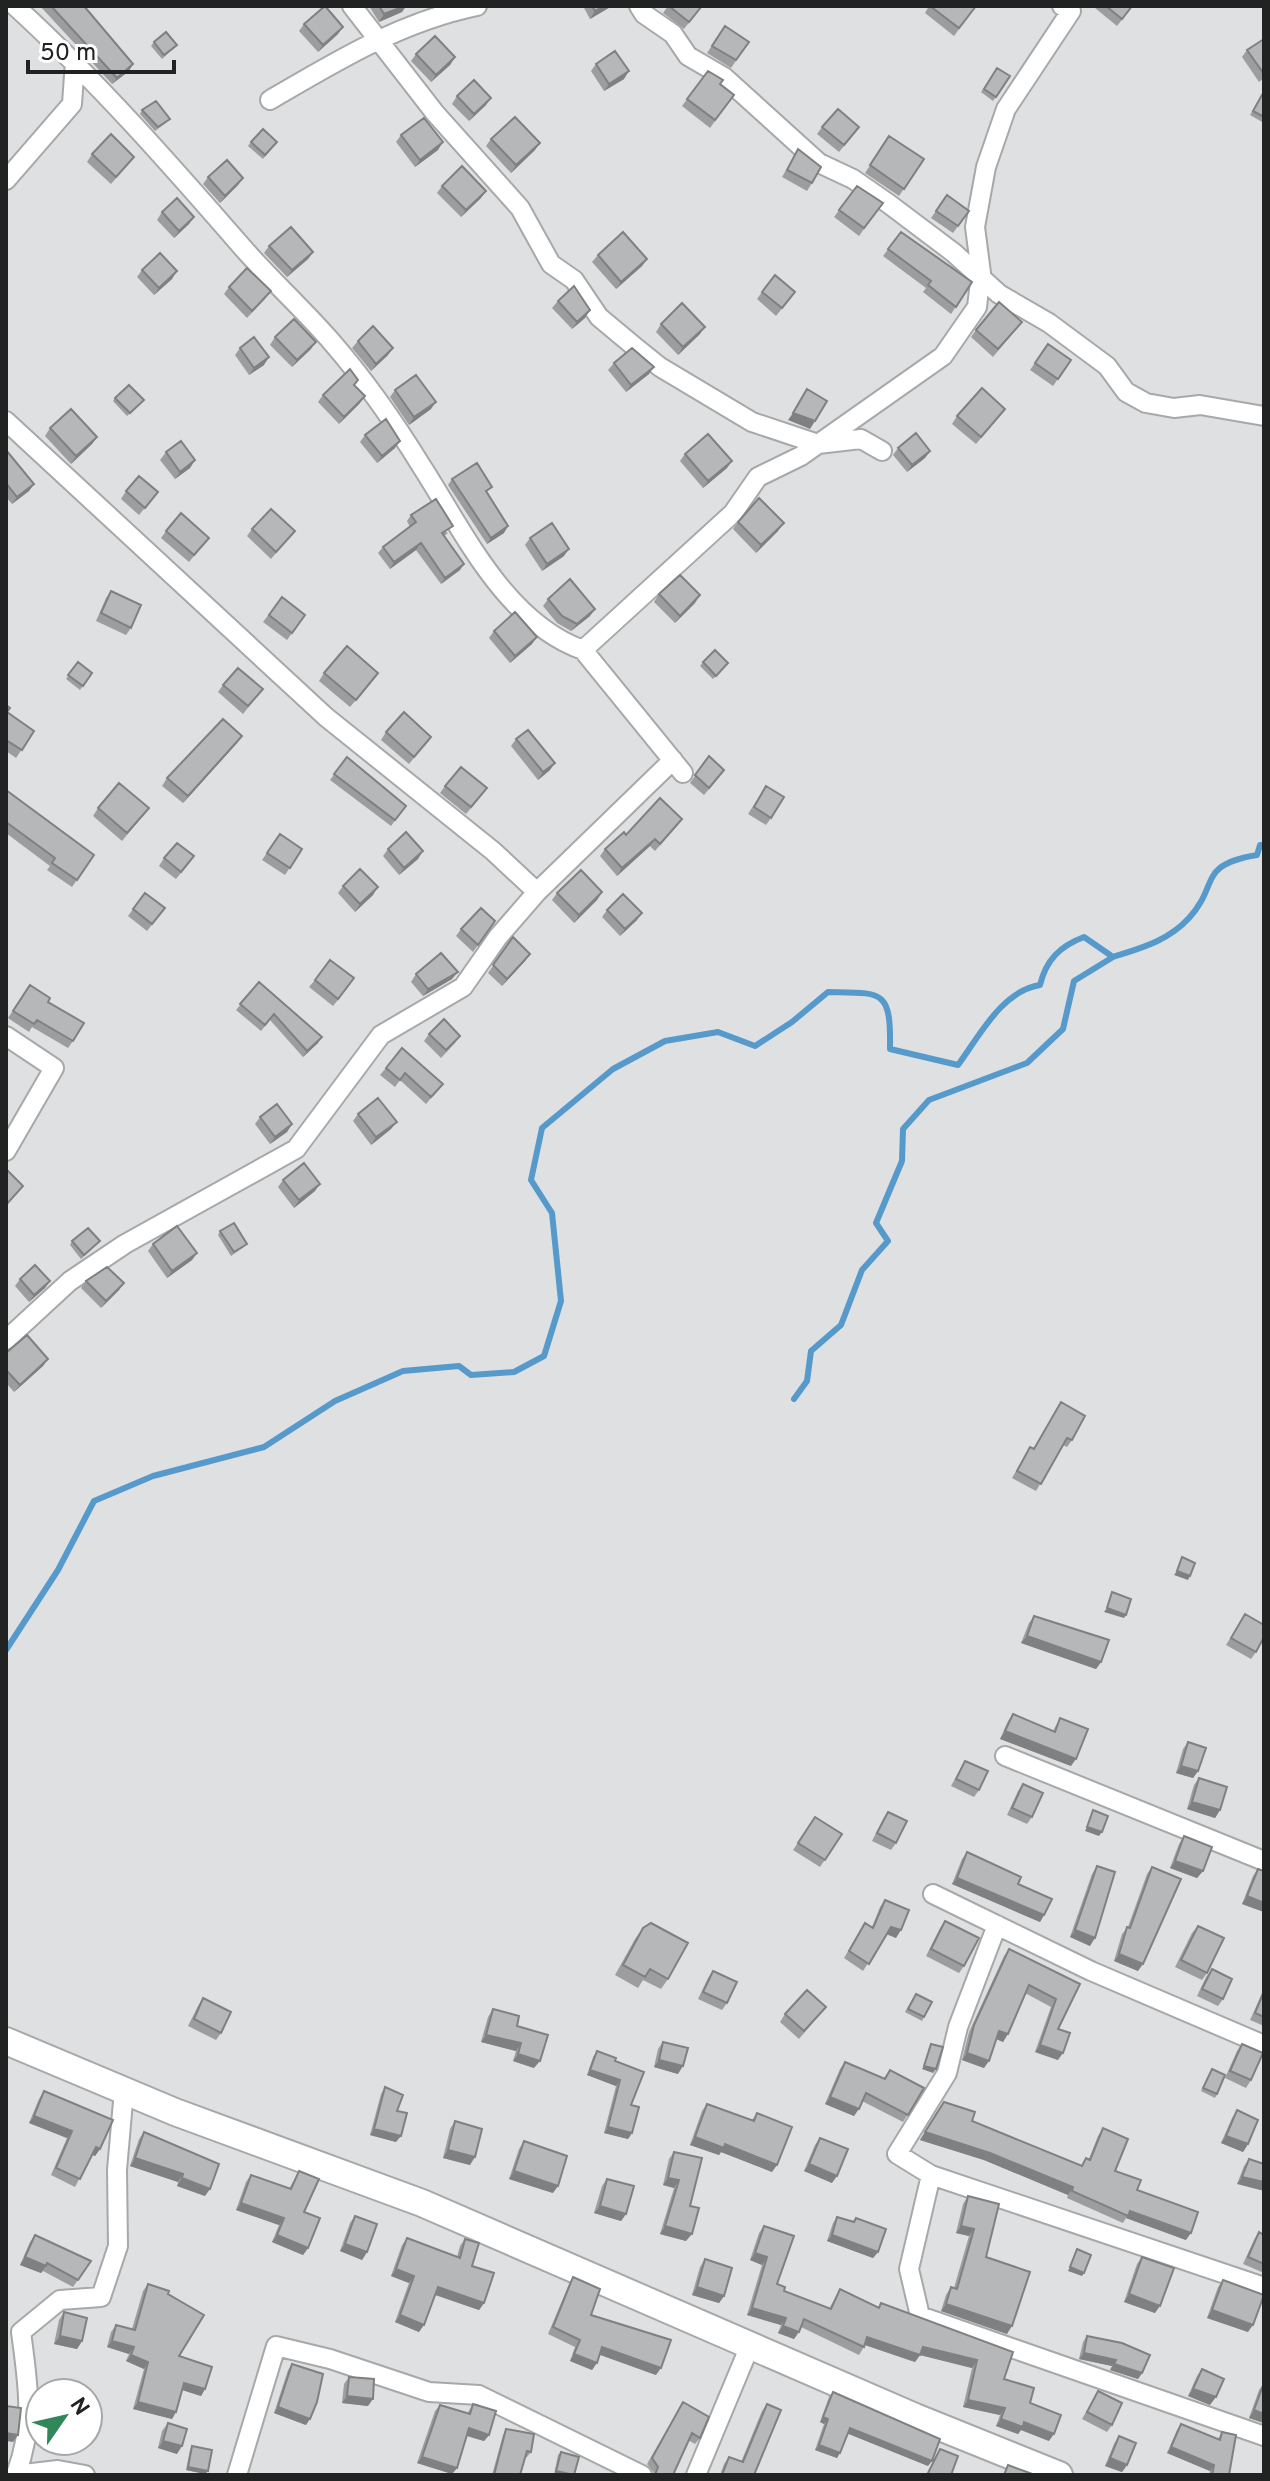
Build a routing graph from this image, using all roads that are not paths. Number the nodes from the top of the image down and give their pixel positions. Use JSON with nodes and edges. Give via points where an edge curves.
{"nodes":[{"id":1,"x":15,"y":6,"type":"edge"},
{"id":2,"x":352,"y":6,"type":"edge"},
{"id":3,"x":477,"y":6,"type":"edge"},
{"id":4,"x":639,"y":6,"type":"edge"},
{"id":5,"x":1062,"y":6,"type":"edge"},
{"id":6,"x":375,"y":39,"type":"junction"},
{"id":7,"x":75,"y":61,"type":"junction"},
{"id":8,"x":106,"y":95,"type":"junction"},
{"id":9,"x":270,"y":100,"type":"dead end"},
{"id":10,"x":72,"y":104,"type":"junction"},
{"id":11,"x":6,"y":180,"type":"edge"},
{"id":12,"x":980,"y":279,"type":"junction"},
{"id":13,"x":1264,"y":416,"type":"edge"},
{"id":14,"x":6,"y":421,"type":"edge"},
{"id":15,"x":818,"y":444,"type":"junction"},
{"id":16,"x":882,"y":451,"type":"dead end"},
{"id":17,"x":583,"y":650,"type":"junction"},
{"id":18,"x":537,"y":892,"type":"junction"},
{"id":19,"x":6,"y":1036,"type":"edge"},
{"id":20,"x":6,"y":1151,"type":"edge"},
{"id":21,"x":6,"y":1340,"type":"edge"},
{"id":22,"x":1005,"y":1756,"type":"dead end"},
{"id":23,"x":1264,"y":1861,"type":"edge"},
{"id":24,"x":933,"y":1894,"type":"dead end"},
{"id":25,"x":997,"y":1925,"type":"junction"},
{"id":26,"x":6,"y":2041,"type":"edge"},
{"id":27,"x":1264,"y":2045,"type":"edge"},
{"id":28,"x":124,"y":2090,"type":"junction"},
{"id":29,"x":931,"y":2175,"type":"junction"},
{"id":30,"x":1264,"y":2287,"type":"edge"},
{"id":31,"x":751,"y":2343,"type":"junction"},
{"id":32,"x":1264,"y":2436,"type":"edge"},
{"id":33,"x":16,"y":2474,"type":"edge"},
{"id":34,"x":85,"y":2475,"type":"edge"},
{"id":35,"x":237,"y":2475,"type":"edge"},
{"id":36,"x":642,"y":2475,"type":"edge"},
{"id":37,"x":696,"y":2475,"type":"edge"},
{"id":38,"x":1059,"y":2475,"type":"edge"}],
"edges":[{"from":1,"to":7,"type":"street"},
{"from":2,"to":6,"type":"street"},
{"from":3,"to":6,"type":"street"},
{"from":4,"to":12,"type":"street","via":[[673,34],[688,56],[724,77],[819,163],[889,204]]},
{"from":5,"to":12,"type":"street","via":[[1071,11],[1006,109],[986,167],[975,227]]},
{"from":6,"to":9,"type":"street"},
{"from":6,"to":15,"type":"street","via":[[520,208],[551,264],[574,280],[599,317],[660,367],[752,422]]},
{"from":7,"to":8,"type":"street"},
{"from":7,"to":10,"type":"street"},
{"from":8,"to":10,"type":"street"},
{"from":8,"to":17,"type":"street","via":[[332,342],[492,574],[533,621]]},
{"from":10,"to":11,"type":"street"},
{"from":12,"to":13,"type":"street","via":[[1107,366],[1126,392],[1146,403]]},
{"from":12,"to":15,"type":"street","via":[[977,307],[943,356]]},
{"from":14,"to":18,"type":"street","via":[[326,717]]},
{"from":15,"to":16,"type":"street","via":[[861,439]]},
{"from":15,"to":17,"type":"street","via":[[758,477],[733,513]]},
{"from":17,"to":18,"type":"street","via":[[678,766]]},
{"from":18,"to":21,"type":"street","via":[[463,987],[381,1035],[296,1149],[125,1244],[70,1281]]},
{"from":19,"to":20,"type":"street","via":[[54,1068]]},
{"from":22,"to":23,"type":"street"},
{"from":24,"to":25,"type":"street"},
{"from":25,"to":27,"type":"street"},
{"from":25,"to":29,"type":"street","via":[[958,2027],[947,2073],[897,2154]]},
{"from":26,"to":28,"type":"street"},
{"from":28,"to":31,"type":"street","via":[[396,2193]]},
{"from":28,"to":33,"type":"street","via":[[118,2246],[101,2297],[60,2300],[21,2332],[29,2385],[28,2441]]},
{"from":29,"to":30,"type":"street"},
{"from":29,"to":32,"type":"street","via":[[909,2269],[920,2316]]},
{"from":31,"to":37,"type":"street"},
{"from":31,"to":38,"type":"street"},
{"from":33,"to":34,"type":"street","via":[[58,2470]]},
{"from":35,"to":36,"type":"street","via":[[276,2346],[429,2392],[479,2395]]}]}
